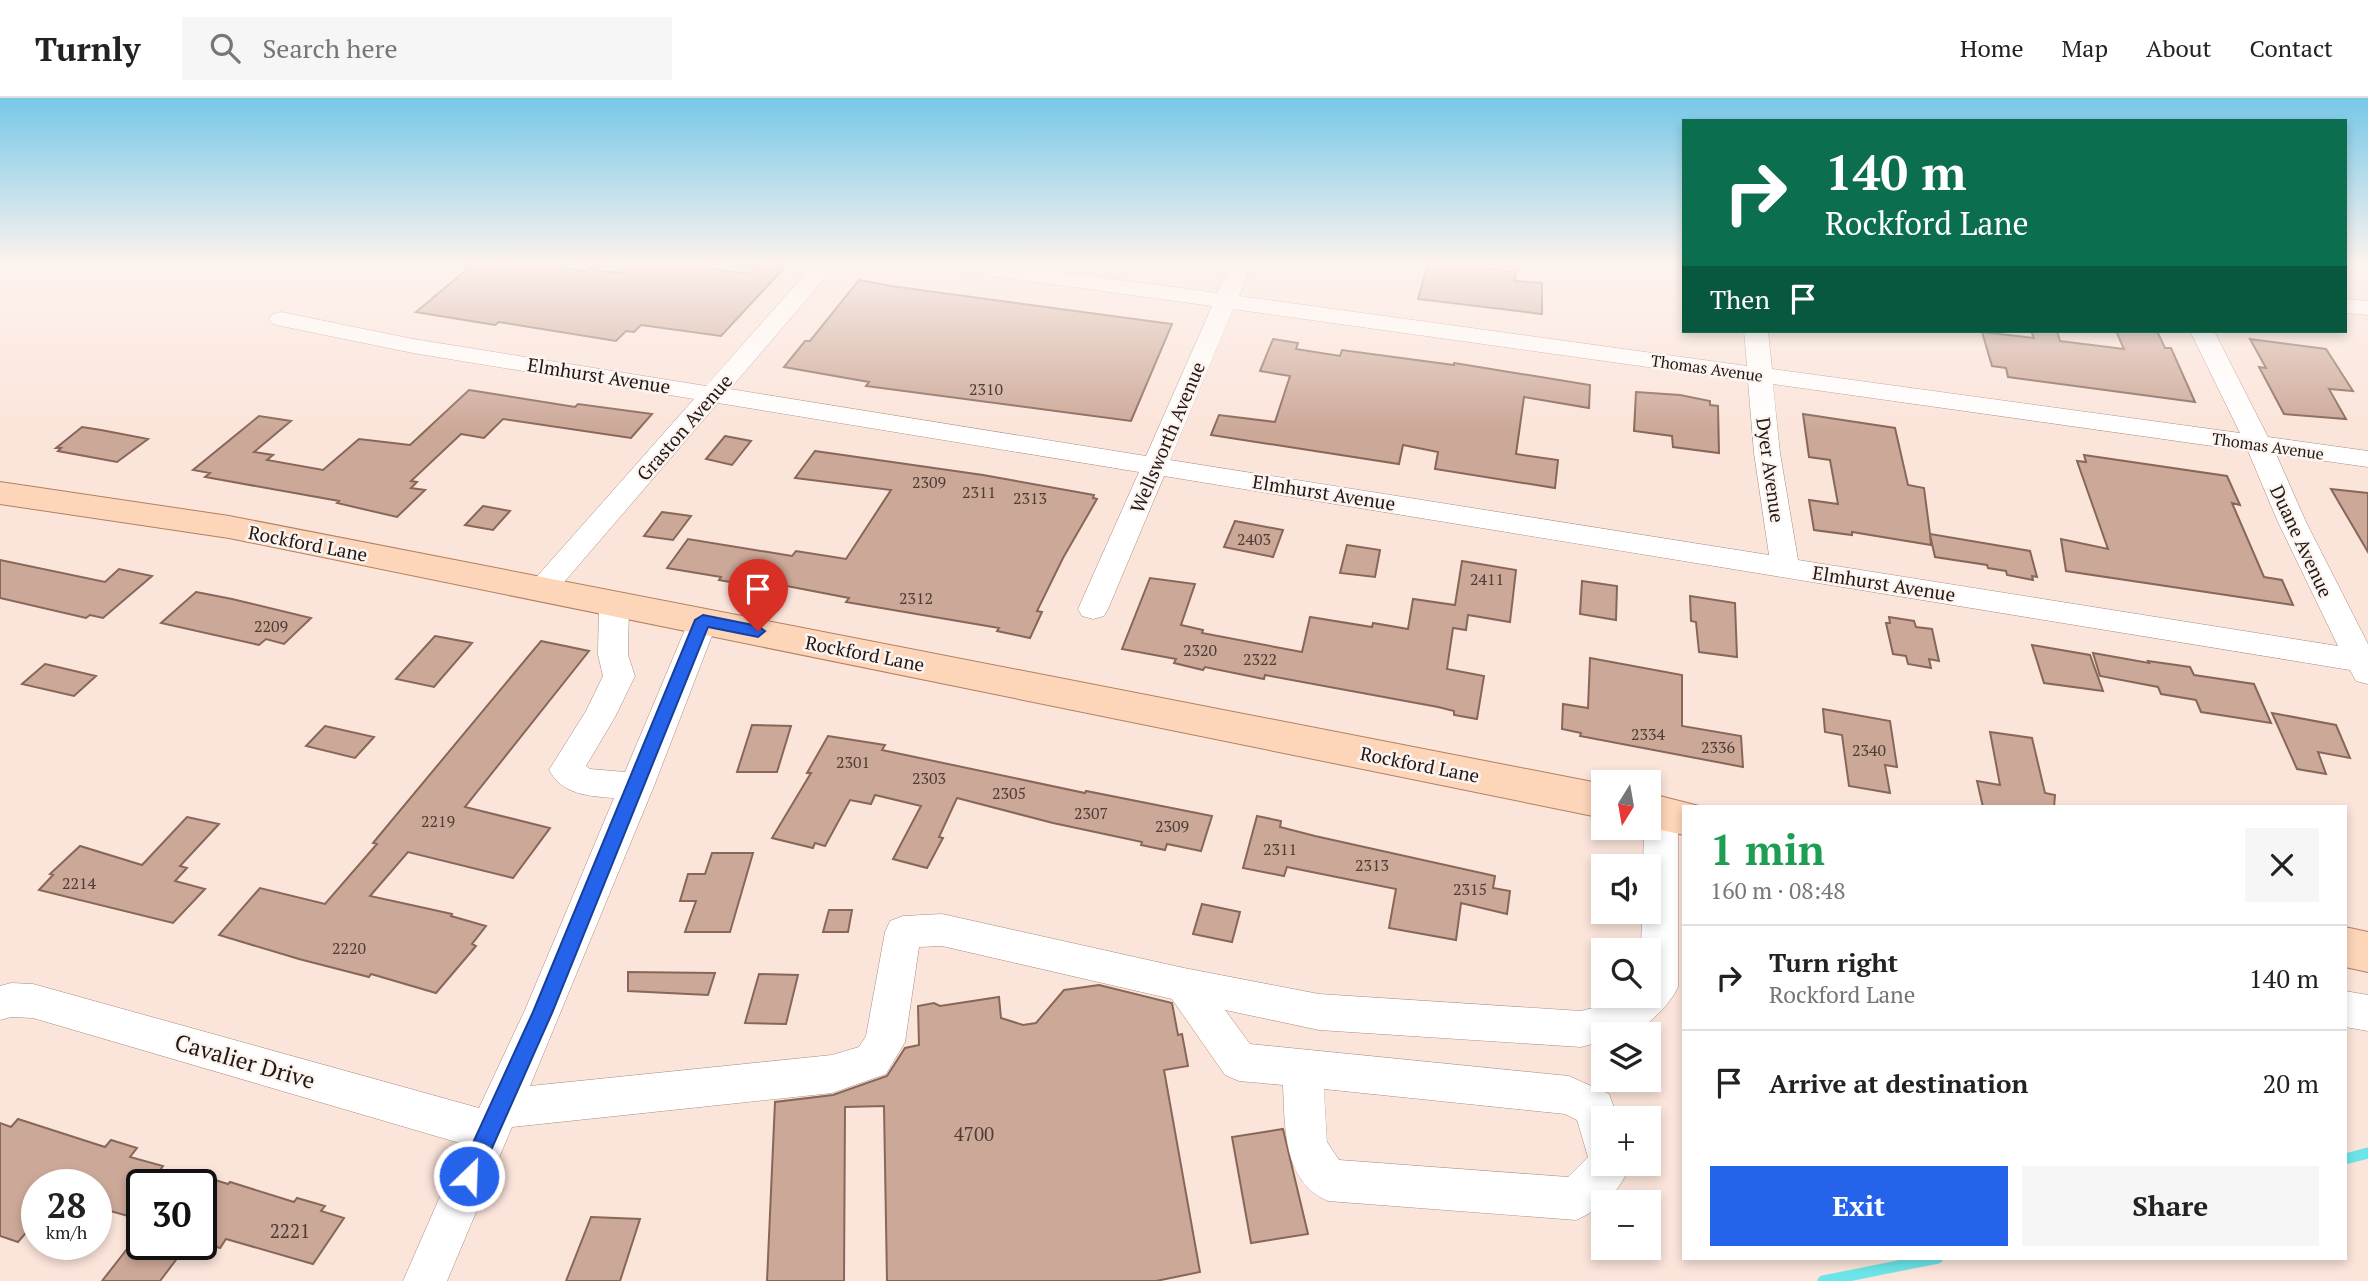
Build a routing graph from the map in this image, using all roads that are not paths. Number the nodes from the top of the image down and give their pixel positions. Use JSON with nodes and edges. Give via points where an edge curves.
{"nodes":[{"id":1,"x":286,"y":320,"type":"edge"},
{"id":2,"x":777,"y":320,"type":"edge"},
{"id":3,"x":1217,"y":320,"type":"edge"},
{"id":4,"x":1358,"y":320,"type":"edge"},
{"id":5,"x":1756,"y":333,"type":"edge"},
{"id":6,"x":2203,"y":333,"type":"edge"},
{"id":7,"x":1758,"y":375,"type":"junction"},
{"id":8,"x":714,"y":393,"type":"junction"},
{"id":9,"x":2257,"y":444,"type":"junction"},
{"id":10,"x":2368,"y":460,"type":"edge"},
{"id":11,"x":1156,"y":465,"type":"junction"},
{"id":12,"x":0,"y":493,"type":"edge"},
{"id":13,"x":1785,"y":567,"type":"junction"},
{"id":14,"x":543,"y":589,"type":"junction"},
{"id":15,"x":614,"y":603,"type":"junction"},
{"id":16,"x":1093,"y":609,"type":"dead end"},
{"id":17,"x":703,"y":620,"type":"junction"},
{"id":18,"x":2365,"y":666,"type":"edge"},
{"id":19,"x":637,"y":786,"type":"junction"},
{"id":20,"x":1591,"y":799,"type":"edge"},
{"id":21,"x":1664,"y":814,"type":"edge"},
{"id":22,"x":2347,"y":947,"type":"edge"},
{"id":23,"x":2368,"y":952,"type":"edge"},
{"id":24,"x":1184,"y":985,"type":"junction"},
{"id":25,"x":0,"y":1003,"type":"edge"},
{"id":26,"x":2347,"y":1009,"type":"edge"},
{"id":27,"x":2368,"y":1013,"type":"edge"},
{"id":28,"x":1302,"y":1068,"type":"junction"},
{"id":29,"x":1591,"y":1106,"type":"edge"},
{"id":30,"x":494,"y":1120,"type":"junction"},
{"id":31,"x":1599,"y":1176,"type":"edge"},
{"id":32,"x":425,"y":1281,"type":"edge"}],
"edges":[{"from":1,"to":8,"type":"street","name":"Elmhurst Avenue","via":[[365,338]]},
{"from":2,"to":8,"type":"street","name":"Graston Avenue"},
{"from":3,"to":11,"type":"street","name":"Wellsworth Avenue"},
{"from":4,"to":7,"type":"street","name":"Thomas Avenue"},
{"from":5,"to":7,"type":"street","name":"Dyer Avenue"},
{"from":6,"to":9,"type":"street","name":"Duane Avenue"},
{"from":7,"to":9,"type":"street","name":"Thomas Avenue"},
{"from":7,"to":13,"type":"street","name":"Dyer Avenue"},
{"from":8,"to":11,"type":"street","name":"Elmhurst Avenue"},
{"from":8,"to":14,"type":"street","name":"Graston Avenue"},
{"from":9,"to":10,"type":"street","name":"Thomas Avenue"},
{"from":9,"to":18,"type":"street","name":"Duane Avenue"},
{"from":11,"to":13,"type":"street","name":"Elmhurst Avenue"},
{"from":11,"to":16,"type":"street","name":"Wellsworth Avenue"},
{"from":12,"to":14,"type":"main road","name":"Rockford Lane","via":[[229,527]]},
{"from":13,"to":18,"type":"street","name":"Elmhurst Avenue"},
{"from":14,"to":15,"type":"main road","name":"Rockford Lane"},
{"from":15,"to":17,"type":"main road","name":"Rockford Lane"},
{"from":15,"to":19,"type":"street","via":[[613,655],[619,676],[566,770],[583,782]]},
{"from":17,"to":19,"type":"street"},
{"from":17,"to":20,"type":"main road","name":"Rockford Lane"},
{"from":19,"to":30,"type":"street"},
{"from":21,"to":24,"type":"street","via":[[1659,987],[1623,1018],[1581,1029],[1319,1012]]},
{"from":22,"to":23,"type":"main road"},
{"from":24,"to":28,"type":"street","via":[[1239,1062]]},
{"from":24,"to":30,"type":"street","via":[[942,930],[903,932],[885,1042],[873,1061],[832,1074]]},
{"from":25,"to":30,"type":"street","name":"Cavalier Drive","via":[[33,1001]]},
{"from":26,"to":27,"type":"street"},
{"from":28,"to":29,"type":"street","via":[[1569,1096]]},
{"from":28,"to":31,"type":"street","via":[[1307,1148],[1328,1181],[1576,1199]]},
{"from":30,"to":32,"type":"street"}]}
